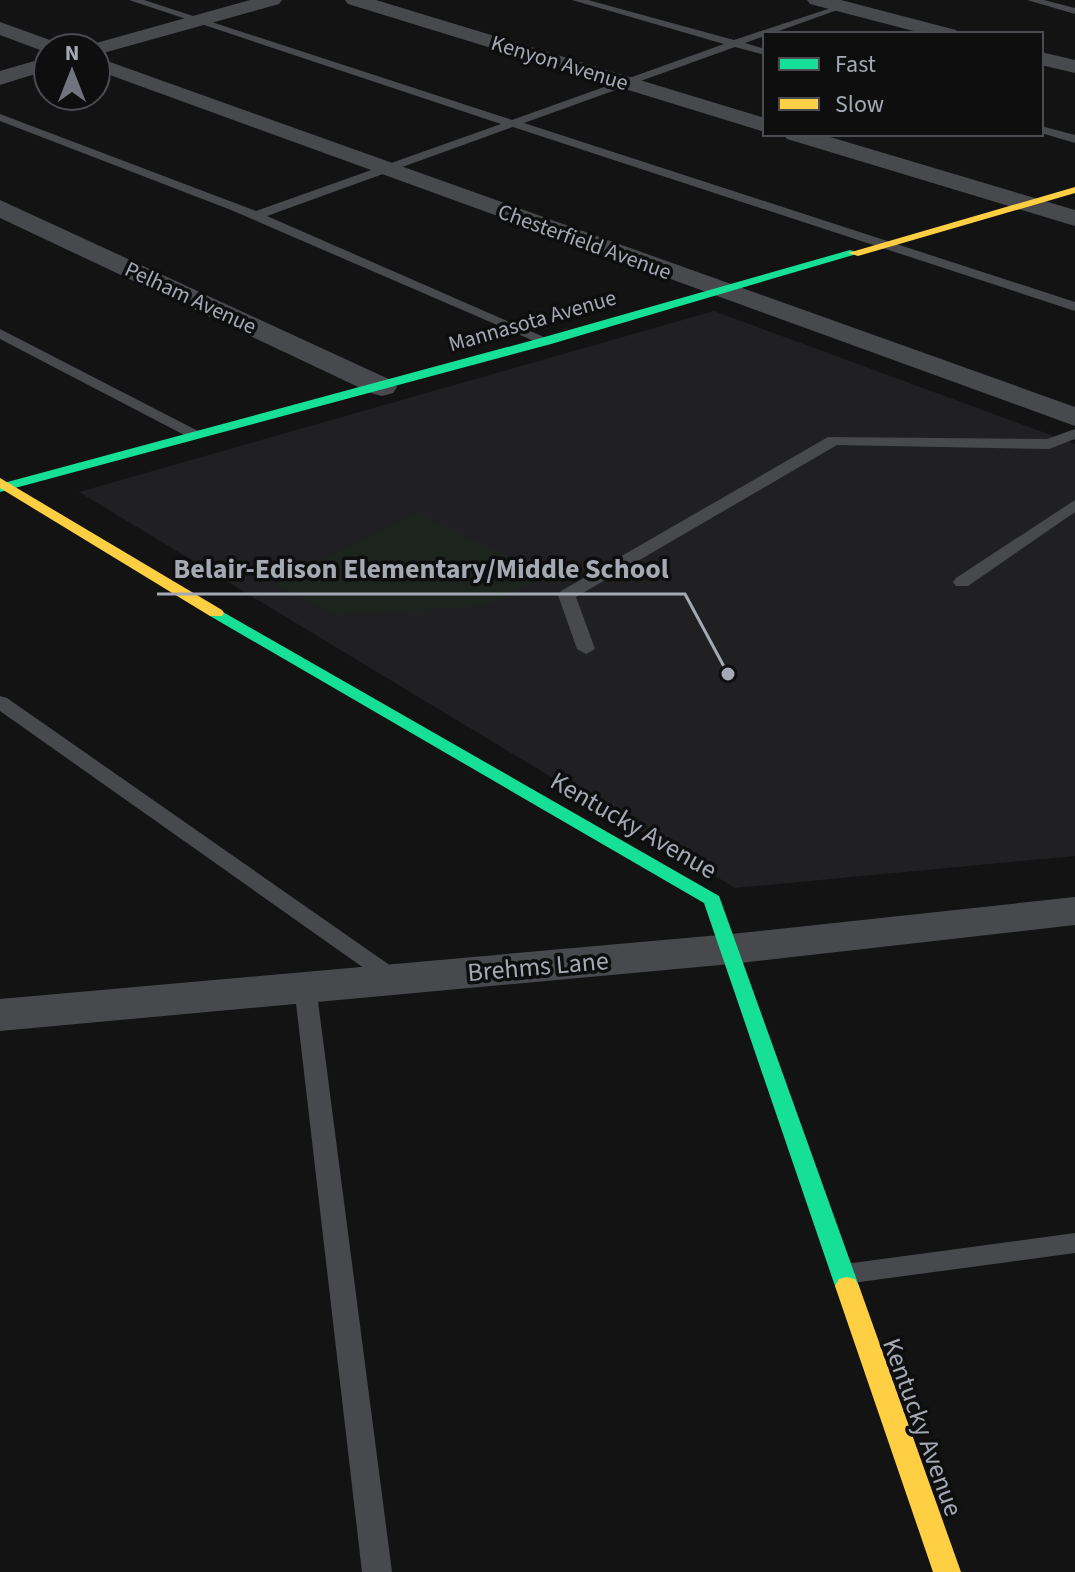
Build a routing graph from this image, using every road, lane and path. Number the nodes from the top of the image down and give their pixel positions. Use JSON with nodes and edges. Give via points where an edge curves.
{"nodes":[{"id":1,"x":134,"y":0,"type":"edge"},
{"id":2,"x":272,"y":0,"type":"edge"},
{"id":3,"x":355,"y":0,"type":"edge"},
{"id":4,"x":577,"y":0,"type":"edge"},
{"id":5,"x":817,"y":0,"type":"edge"},
{"id":6,"x":1032,"y":0,"type":"edge"},
{"id":7,"x":839,"y":6,"type":"junction"},
{"id":8,"x":1075,"y":11,"type":"edge"},
{"id":9,"x":199,"y":21,"type":"junction"},
{"id":10,"x":0,"y":28,"type":"edge"},
{"id":11,"x":767,"y":32,"type":"edge"},
{"id":12,"x":941,"y":32,"type":"edge"},
{"id":13,"x":763,"y":34,"type":"edge"},
{"id":14,"x":32,"y":40,"type":"edge"},
{"id":15,"x":734,"y":44,"type":"junction"},
{"id":16,"x":112,"y":45,"type":"edge"},
{"id":17,"x":763,"y":51,"type":"edge"},
{"id":18,"x":1043,"y":59,"type":"edge"},
{"id":19,"x":1075,"y":67,"type":"edge"},
{"id":20,"x":32,"y":68,"type":"edge"},
{"id":21,"x":112,"y":69,"type":"edge"},
{"id":22,"x":0,"y":78,"type":"edge"},
{"id":23,"x":625,"y":82,"type":"junction"},
{"id":24,"x":0,"y":117,"type":"edge"},
{"id":25,"x":513,"y":123,"type":"junction"},
{"id":26,"x":763,"y":124,"type":"edge"},
{"id":27,"x":1043,"y":130,"type":"edge"},
{"id":28,"x":802,"y":136,"type":"edge"},
{"id":29,"x":1075,"y":139,"type":"edge"},
{"id":30,"x":387,"y":169,"type":"junction"},
{"id":31,"x":1075,"y":190,"type":"edge"},
{"id":32,"x":1024,"y":203,"type":"junction"},
{"id":33,"x":0,"y":208,"type":"edge"},
{"id":34,"x":255,"y":216,"type":"junction"},
{"id":35,"x":1075,"y":218,"type":"edge"},
{"id":36,"x":882,"y":244,"type":"junction"},
{"id":37,"x":721,"y":291,"type":"junction"},
{"id":38,"x":1075,"y":307,"type":"edge"},
{"id":39,"x":0,"y":333,"type":"edge"},
{"id":40,"x":546,"y":341,"type":"junction"},
{"id":41,"x":382,"y":387,"type":"junction"},
{"id":42,"x":1075,"y":417,"type":"edge"},
{"id":43,"x":1075,"y":434,"type":"edge"},
{"id":44,"x":195,"y":435,"type":"junction"},
{"id":45,"x":2,"y":485,"type":"edge"},
{"id":46,"x":1075,"y":505,"type":"edge"},
{"id":47,"x":962,"y":582,"type":"dead end"},
{"id":48,"x":586,"y":649,"type":"dead end"},
{"id":49,"x":0,"y":702,"type":"edge"},
{"id":50,"x":1075,"y":911,"type":"edge"},
{"id":51,"x":731,"y":949,"type":"junction"},
{"id":52,"x":393,"y":978,"type":"junction"},
{"id":53,"x":305,"y":986,"type":"junction"},
{"id":54,"x":0,"y":1015,"type":"edge"},
{"id":55,"x":1075,"y":1243,"type":"edge"},
{"id":56,"x":841,"y":1275,"type":"junction"},
{"id":57,"x":377,"y":1572,"type":"edge"},
{"id":58,"x":947,"y":1572,"type":"edge"}],
"edges":[{"from":1,"to":9,"type":"lane"},
{"from":2,"to":9,"type":"street"},
{"from":3,"to":23,"type":"street","name":"Kenyon Avenue"},
{"from":4,"to":15,"type":"lane"},
{"from":5,"to":7,"type":"street"},
{"from":6,"to":8,"type":"lane"},
{"from":7,"to":11,"type":"lane"},
{"from":7,"to":12,"type":"street"},
{"from":9,"to":16,"type":"street"},
{"from":9,"to":25,"type":"lane"},
{"from":10,"to":14,"type":"street"},
{"from":13,"to":15,"type":"lane"},
{"from":15,"to":17,"type":"lane"},
{"from":15,"to":23,"type":"lane"},
{"from":18,"to":19,"type":"street"},
{"from":20,"to":22,"type":"street"},
{"from":21,"to":30,"type":"street","name":"Chesterfield Avenue"},
{"from":23,"to":25,"type":"lane"},
{"from":23,"to":26,"type":"street","name":"Kenyon Avenue"},
{"from":24,"to":34,"type":"lane"},
{"from":25,"to":30,"type":"lane"},
{"from":25,"to":36,"type":"lane"},
{"from":27,"to":29,"type":"lane"},
{"from":28,"to":32,"type":"street"},
{"from":30,"to":34,"type":"lane"},
{"from":30,"to":37,"type":"street","name":"Chesterfield Avenue"},
{"from":31,"to":32,"type":"street","name":"Mannasota Avenue"},
{"from":32,"to":35,"type":"street"},
{"from":32,"to":36,"type":"street","name":"Mannasota Avenue"},
{"from":33,"to":41,"type":"street","name":"Pelham Avenue"},
{"from":34,"to":40,"type":"lane"},
{"from":36,"to":37,"type":"street","name":"Mannasota Avenue"},
{"from":36,"to":38,"type":"lane"},
{"from":37,"to":40,"type":"street","name":"Mannasota Avenue"},
{"from":37,"to":42,"type":"street","name":"Chesterfield Avenue"},
{"from":39,"to":44,"type":"lane"},
{"from":40,"to":41,"type":"street","name":"Mannasota Avenue"},
{"from":41,"to":44,"type":"street","name":"Mannasota Avenue"},
{"from":43,"to":48,"type":"lane","via":[[1049,444],[834,440],[567,595]]},
{"from":44,"to":45,"type":"street","name":"Mannasota Avenue"},
{"from":45,"to":51,"type":"street","name":"Kentucky Avenue","via":[[712,900]]},
{"from":46,"to":47,"type":"lane"},
{"from":49,"to":52,"type":"lane"},
{"from":50,"to":51,"type":"street","name":"Brehms Lane"},
{"from":51,"to":52,"type":"street","name":"Brehms Lane"},
{"from":51,"to":56,"type":"street","name":"Kentucky Avenue"},
{"from":52,"to":53,"type":"street","name":"Brehms Lane"},
{"from":53,"to":54,"type":"street","name":"Brehms Lane"},
{"from":53,"to":57,"type":"lane"},
{"from":55,"to":56,"type":"lane"},
{"from":56,"to":58,"type":"street","name":"Kentucky Avenue"}]}
